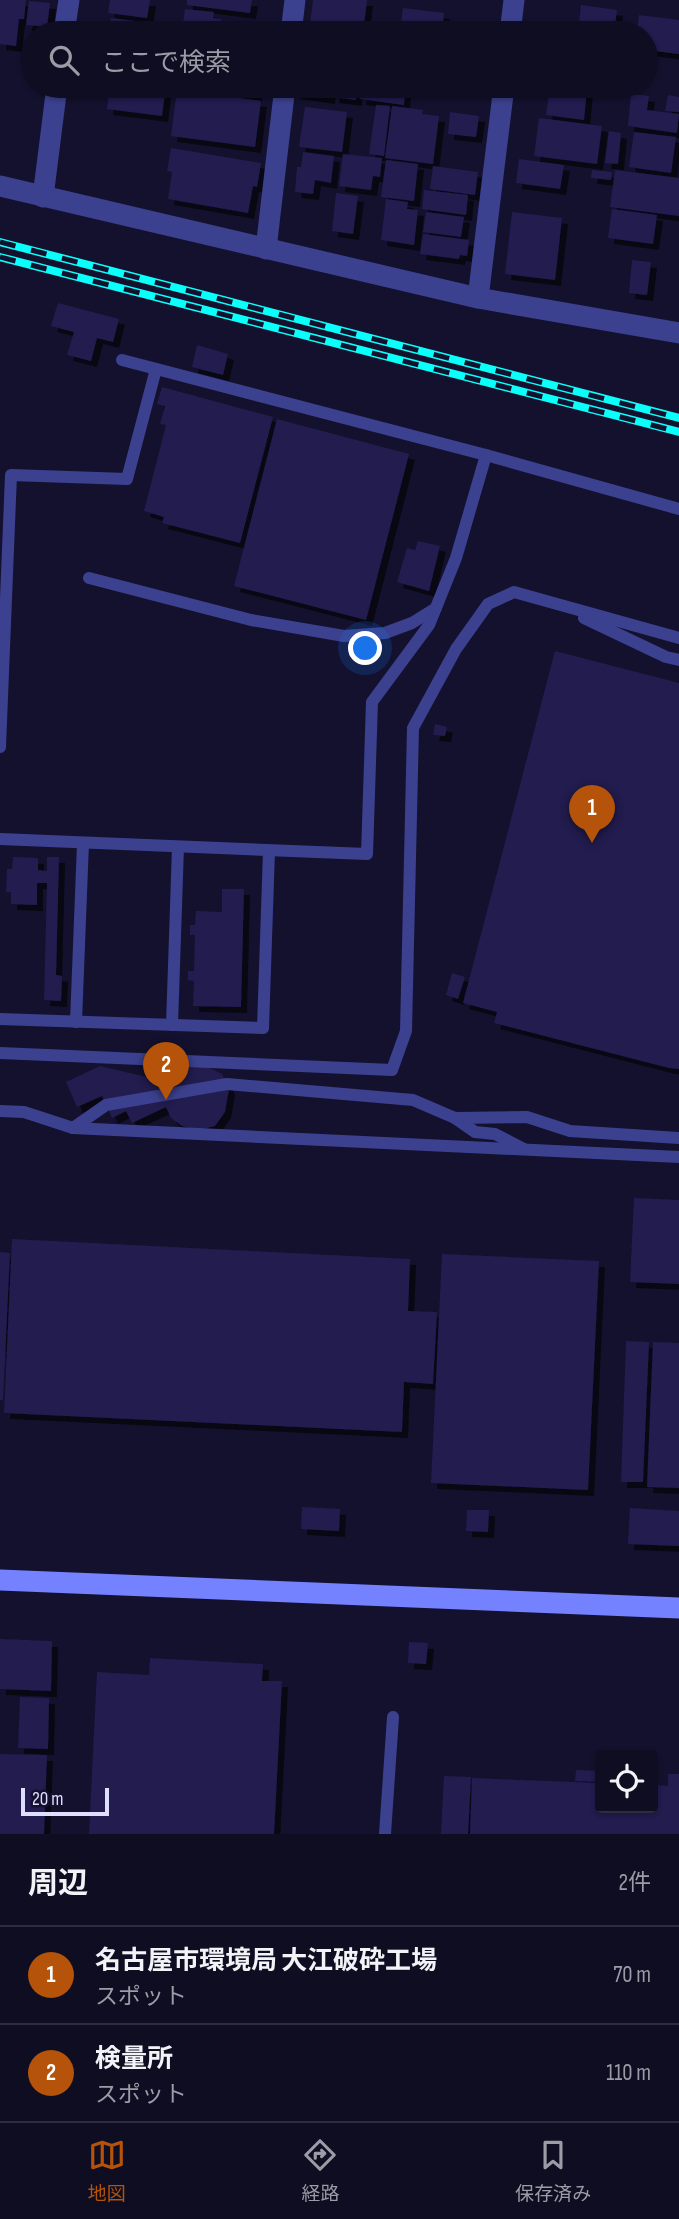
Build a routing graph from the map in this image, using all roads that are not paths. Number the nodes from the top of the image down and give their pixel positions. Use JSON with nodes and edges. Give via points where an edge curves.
{"nodes":[{"id":1,"x":69,"y":0,"type":"edge"},
{"id":2,"x":295,"y":0,"type":"edge"},
{"id":3,"x":514,"y":0,"type":"edge"},
{"id":4,"x":66,"y":21,"type":"edge"},
{"id":5,"x":292,"y":21,"type":"edge"},
{"id":6,"x":511,"y":21,"type":"edge"},
{"id":7,"x":55,"y":98,"type":"edge"},
{"id":8,"x":284,"y":98,"type":"edge"},
{"id":9,"x":503,"y":98,"type":"edge"},
{"id":10,"x":0,"y":186,"type":"edge"},
{"id":11,"x":43,"y":197,"type":"junction"},
{"id":12,"x":266,"y":249,"type":"junction"},
{"id":13,"x":478,"y":298,"type":"junction"},
{"id":14,"x":679,"y":332,"type":"edge"},
{"id":15,"x":122,"y":360,"type":"dead end"},
{"id":16,"x":156,"y":369,"type":"junction"},
{"id":17,"x":486,"y":455,"type":"junction"},
{"id":18,"x":679,"y":509,"type":"edge"},
{"id":19,"x":89,"y":578,"type":"dead end"},
{"id":20,"x":552,"y":603,"type":"junction"},
{"id":21,"x":436,"y":608,"type":"junction"},
{"id":22,"x":679,"y":638,"type":"edge"},
{"id":23,"x":679,"y":660,"type":"edge"},
{"id":24,"x":0,"y":747,"type":"edge"},
{"id":25,"x":0,"y":839,"type":"edge"},
{"id":26,"x":83,"y":843,"type":"junction"},
{"id":27,"x":178,"y":847,"type":"junction"},
{"id":28,"x":269,"y":850,"type":"junction"},
{"id":29,"x":0,"y":1019,"type":"edge"},
{"id":30,"x":76,"y":1022,"type":"junction"},
{"id":31,"x":172,"y":1025,"type":"junction"},
{"id":32,"x":0,"y":1053,"type":"edge"},
{"id":33,"x":0,"y":1111,"type":"edge"},
{"id":34,"x":454,"y":1118,"type":"junction"},
{"id":35,"x":73,"y":1128,"type":"junction"},
{"id":36,"x":679,"y":1138,"type":"edge"},
{"id":37,"x":527,"y":1151,"type":"junction"},
{"id":38,"x":679,"y":1157,"type":"edge"},
{"id":39,"x":0,"y":1580,"type":"edge"},
{"id":40,"x":679,"y":1608,"type":"edge"},
{"id":41,"x":393,"y":1717,"type":"dead end"},
{"id":42,"x":385,"y":1834,"type":"edge"}],
"edges":[{"from":1,"to":4,"type":"street"},
{"from":2,"to":5,"type":"street"},
{"from":3,"to":6,"type":"street"},
{"from":7,"to":11,"type":"street"},
{"from":8,"to":12,"type":"street"},
{"from":9,"to":13,"type":"street"},
{"from":10,"to":11,"type":"street"},
{"from":11,"to":12,"type":"street"},
{"from":12,"to":13,"type":"street"},
{"from":13,"to":14,"type":"street"},
{"from":15,"to":16,"type":"lane"},
{"from":16,"to":17,"type":"lane"},
{"from":16,"to":24,"type":"lane","via":[[127,479],[11,475]]},
{"from":17,"to":18,"type":"lane"},
{"from":17,"to":21,"type":"lane"},
{"from":19,"to":21,"type":"lane","via":[[251,620],[344,636],[385,634]]},
{"from":20,"to":22,"type":"lane"},
{"from":20,"to":23,"type":"lane"},
{"from":20,"to":32,"type":"lane","via":[[514,592],[488,604],[456,649],[413,728],[406,1031],[392,1070]]},
{"from":21,"to":28,"type":"lane","via":[[429,625],[372,702],[367,855]]},
{"from":25,"to":26,"type":"lane"},
{"from":26,"to":27,"type":"lane"},
{"from":26,"to":30,"type":"lane"},
{"from":27,"to":28,"type":"lane"},
{"from":27,"to":31,"type":"lane"},
{"from":28,"to":31,"type":"lane","via":[[263,1028]]},
{"from":29,"to":30,"type":"lane"},
{"from":30,"to":31,"type":"lane"},
{"from":33,"to":35,"type":"lane","via":[[24,1112]]},
{"from":34,"to":35,"type":"lane","via":[[413,1100],[227,1084],[106,1105]]},
{"from":34,"to":36,"type":"lane","via":[[527,1117],[570,1131]]},
{"from":34,"to":37,"type":"lane","via":[[475,1132],[495,1133]]},
{"from":35,"to":37,"type":"lane"},
{"from":37,"to":38,"type":"lane"},
{"from":39,"to":40,"type":"street"},
{"from":41,"to":42,"type":"lane"}]}
